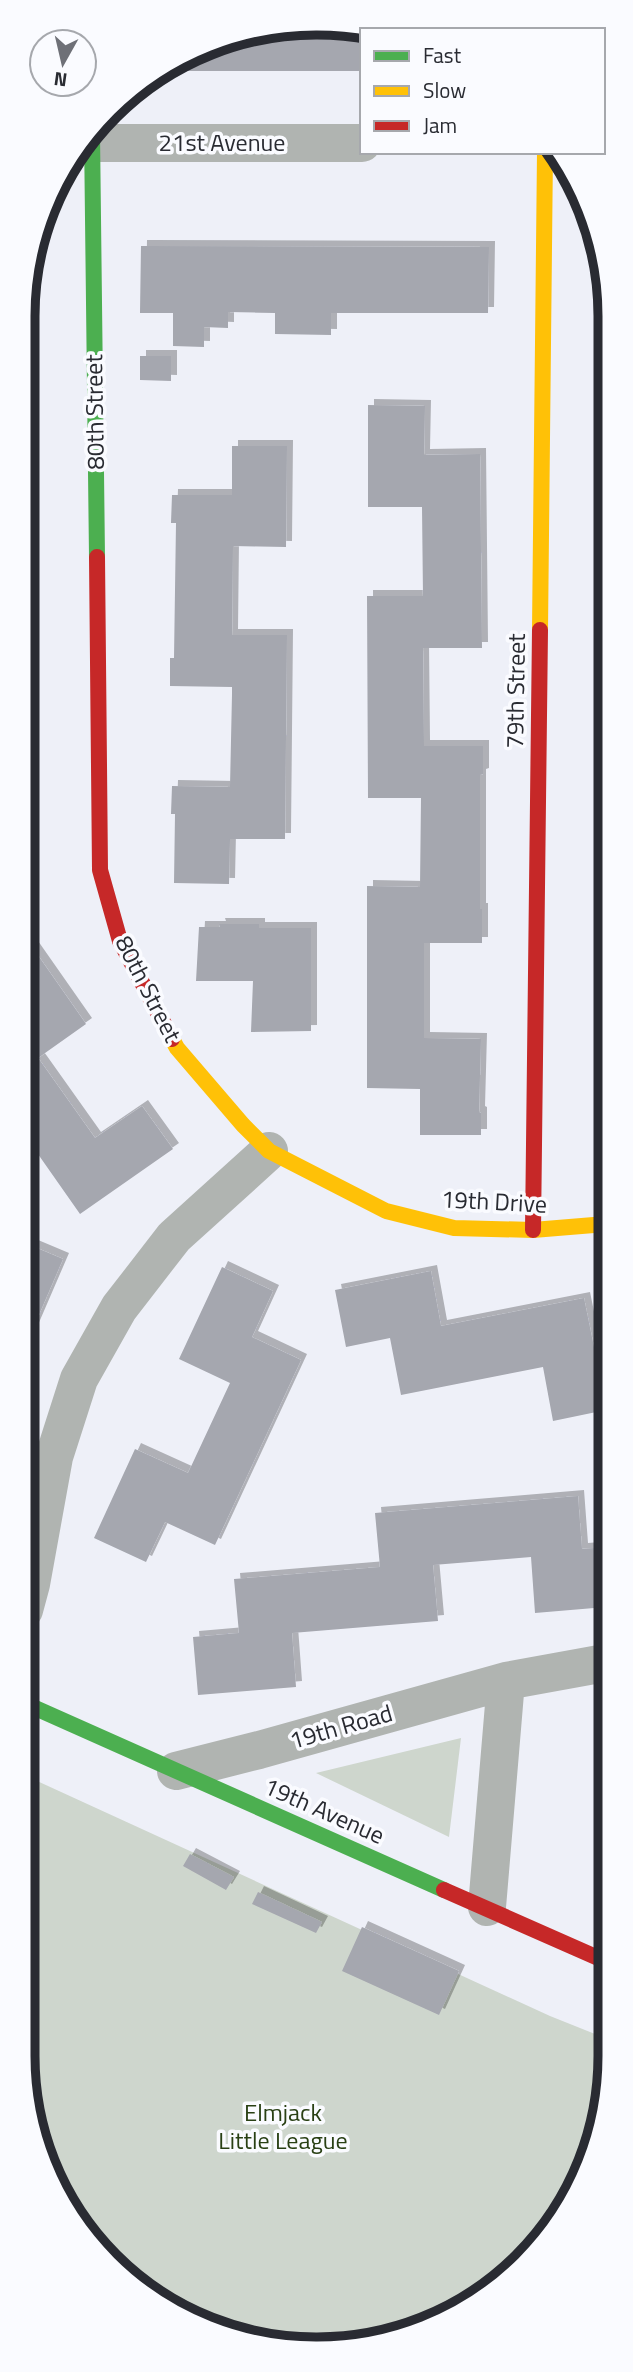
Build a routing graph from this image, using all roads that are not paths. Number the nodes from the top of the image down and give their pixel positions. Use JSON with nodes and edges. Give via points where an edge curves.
{"nodes":[{"id":1,"x":97,"y":140,"type":"edge"},
{"id":2,"x":360,"y":143,"type":"edge"},
{"id":3,"x":89,"y":150,"type":"edge"},
{"id":4,"x":545,"y":154,"type":"edge"},
{"id":5,"x":269,"y":1151,"type":"junction"},
{"id":6,"x":598,"y":1225,"type":"edge"},
{"id":7,"x":533,"y":1230,"type":"junction"},
{"id":8,"x":35,"y":1562,"type":"edge"},
{"id":9,"x":598,"y":1664,"type":"edge"},
{"id":10,"x":506,"y":1681,"type":"junction"},
{"id":11,"x":35,"y":1708,"type":"edge"},
{"id":12,"x":176,"y":1771,"type":"junction"},
{"id":13,"x":487,"y":1907,"type":"junction"},
{"id":14,"x":598,"y":1958,"type":"edge"}],
"edges":[{"from":1,"to":2,"type":"street","name":"21st Avenue"},
{"from":3,"to":5,"type":"street","name":"80th Street","via":[[100,870],[120,941],[177,1048]]},
{"from":4,"to":7,"type":"street","name":"79th Street"},
{"from":5,"to":7,"type":"street","name":"19th Drive","via":[[386,1211],[454,1228]]},
{"from":5,"to":8,"type":"street","via":[[174,1237],[119,1308],[79,1380],[54,1457]]},
{"from":6,"to":7,"type":"street","name":"19th Drive"},
{"from":9,"to":10,"type":"street","name":"19th Road"},
{"from":10,"to":12,"type":"street","name":"19th Road"},
{"from":10,"to":13,"type":"street"},
{"from":11,"to":12,"type":"street","name":"19th Avenue"},
{"from":12,"to":13,"type":"street","name":"19th Avenue"},
{"from":13,"to":14,"type":"street","name":"19th Avenue"}]}
